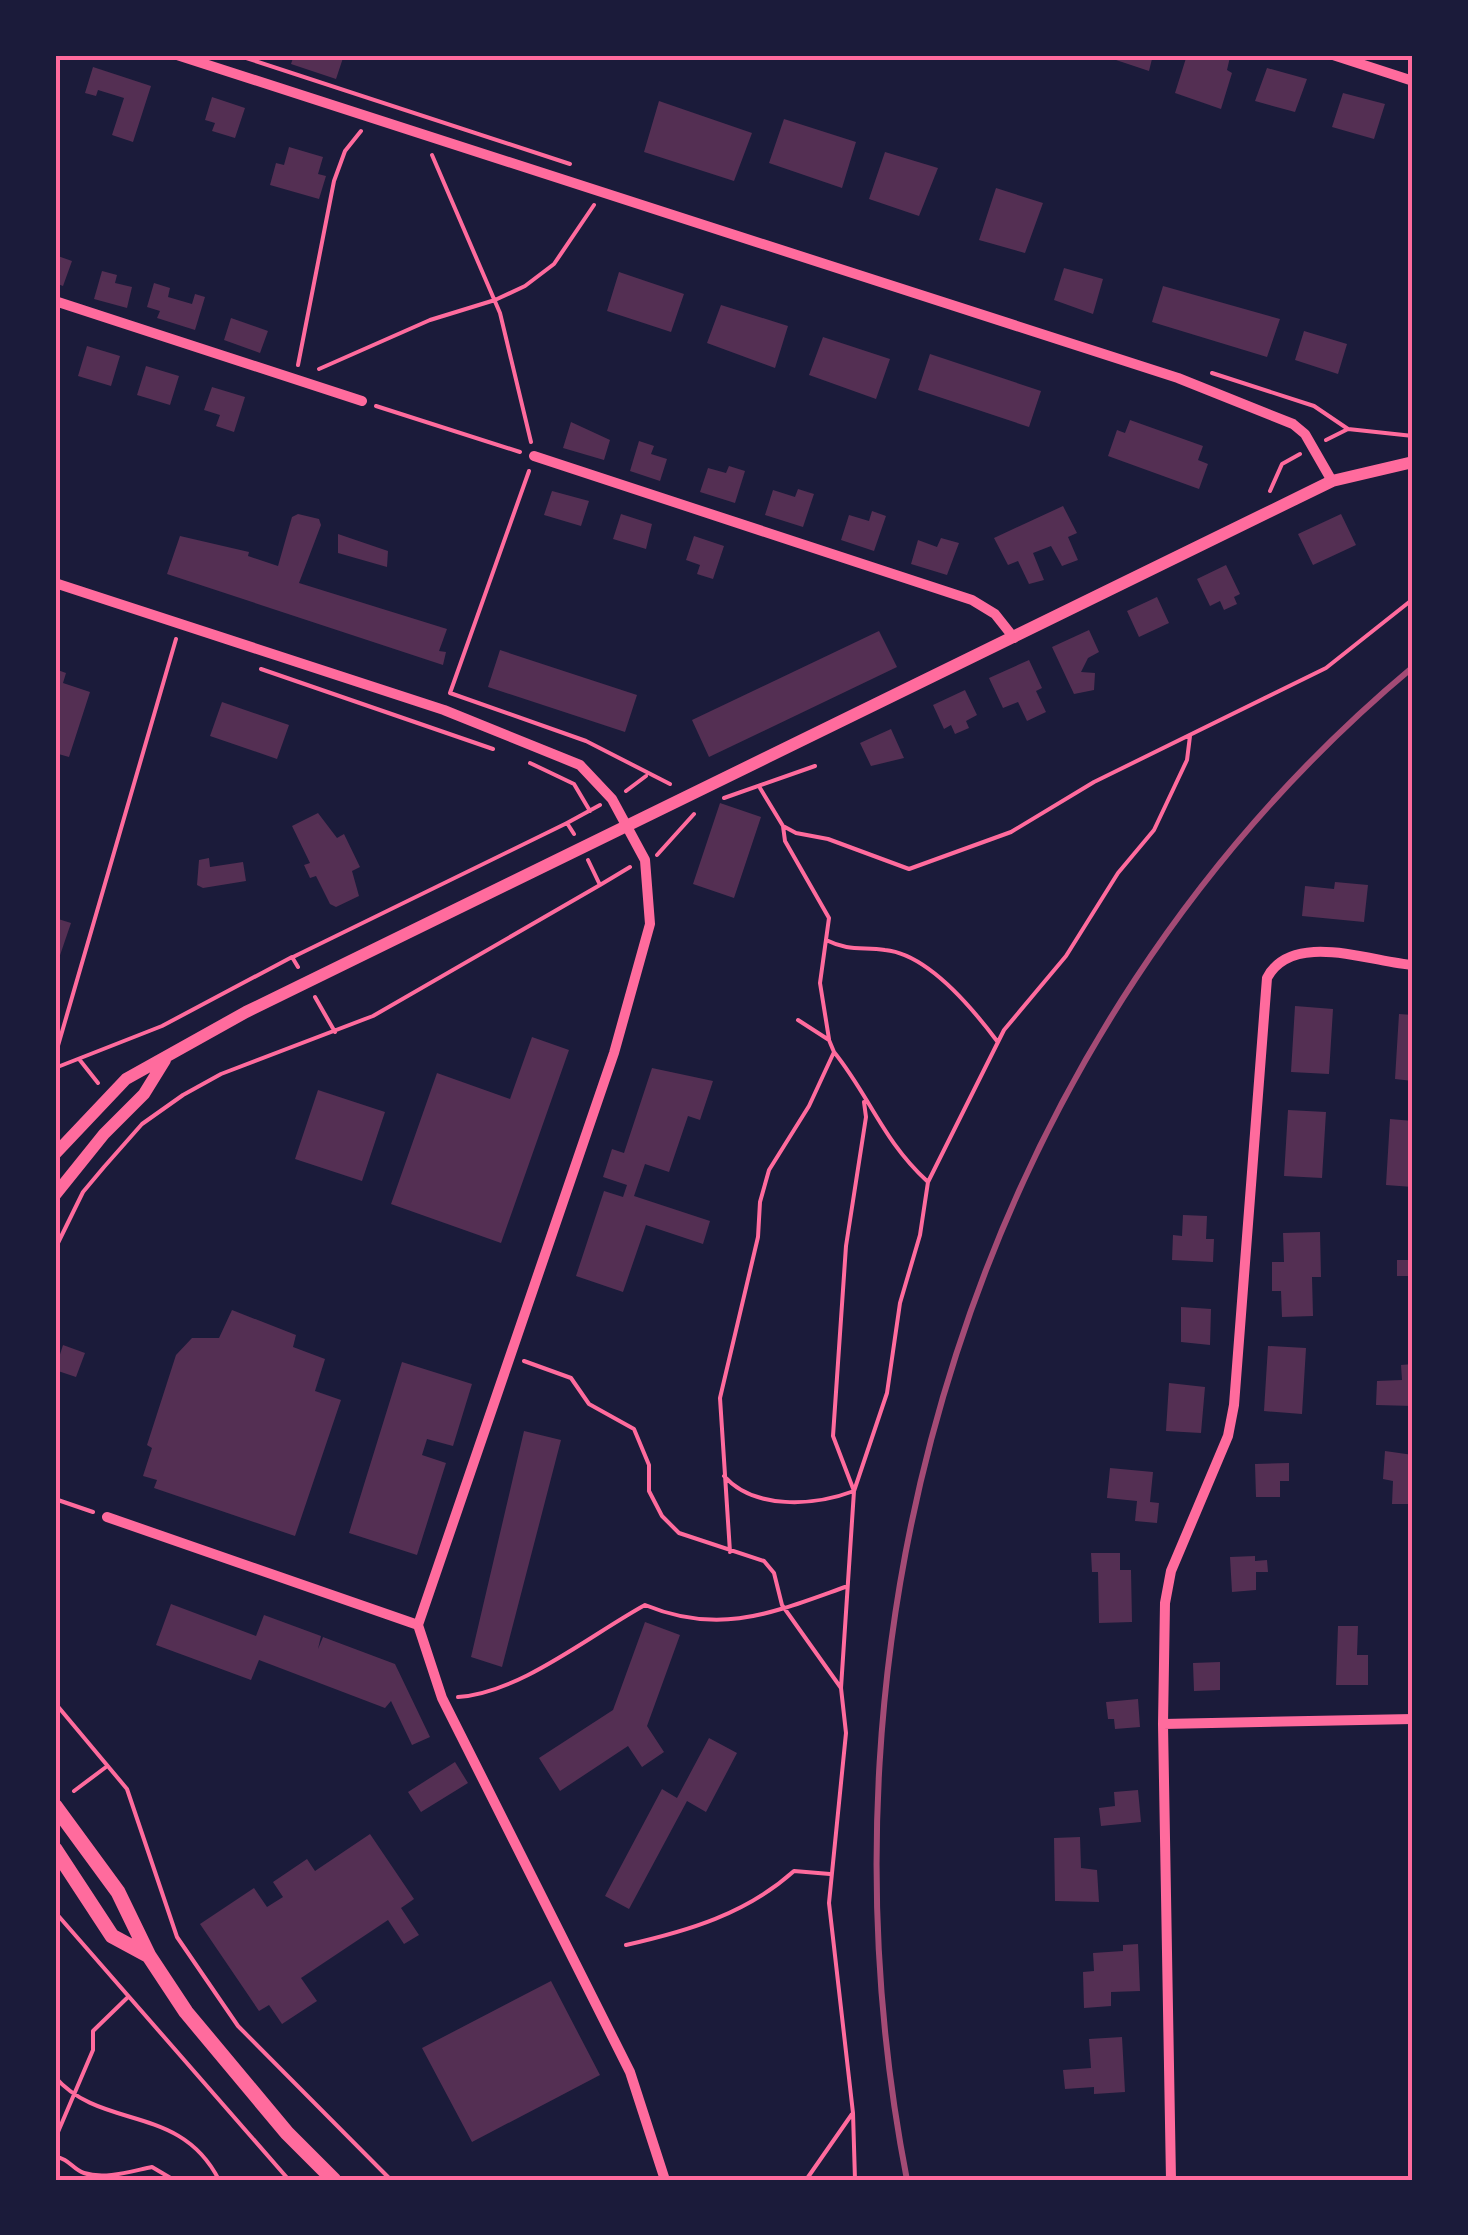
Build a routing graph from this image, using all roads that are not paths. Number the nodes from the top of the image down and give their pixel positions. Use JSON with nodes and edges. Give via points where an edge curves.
{"nodes":[{"id":1,"x":178,"y":55,"type":"edge"},
{"id":2,"x":1333,"y":55,"type":"edge"},
{"id":3,"x":1413,"y":81,"type":"edge"},
{"id":4,"x":55,"y":302,"type":"edge"},
{"id":5,"x":362,"y":401,"type":"road end"},
{"id":6,"x":534,"y":456,"type":"road end"},
{"id":7,"x":1413,"y":462,"type":"edge"},
{"id":8,"x":1332,"y":481,"type":"junction"},
{"id":9,"x":55,"y":583,"type":"edge"},
{"id":10,"x":1014,"y":638,"type":"junction"},
{"id":11,"x":629,"y":826,"type":"junction"},
{"id":12,"x":1413,"y":965,"type":"edge"},
{"id":13,"x":165,"y":1060,"type":"junction"},
{"id":14,"x":55,"y":1154,"type":"edge"},
{"id":15,"x":55,"y":1195,"type":"edge"},
{"id":16,"x":107,"y":1517,"type":"road end"},
{"id":17,"x":418,"y":1626,"type":"junction"},
{"id":18,"x":1413,"y":1719,"type":"edge"},
{"id":19,"x":1162,"y":1724,"type":"junction"},
{"id":20,"x":55,"y":1806,"type":"edge"},
{"id":21,"x":55,"y":1849,"type":"edge"},
{"id":22,"x":149,"y":1956,"type":"junction"},
{"id":23,"x":334,"y":2180,"type":"edge"},
{"id":24,"x":665,"y":2180,"type":"edge"},
{"id":25,"x":1171,"y":2180,"type":"edge"}],
"edges":[{"from":1,"to":8,"type":"street","via":[[1178,378],[1294,424]]},
{"from":2,"to":3,"type":"street"},
{"from":4,"to":5,"type":"street"},
{"from":6,"to":10,"type":"street","via":[[972,600]]},
{"from":7,"to":8,"type":"street"},
{"from":8,"to":10,"type":"street"},
{"from":9,"to":11,"type":"street","via":[[444,710],[555,754],[597,777]]},
{"from":10,"to":11,"type":"street"},
{"from":11,"to":13,"type":"street"},
{"from":11,"to":17,"type":"street","via":[[645,860],[651,903],[644,948]]},
{"from":12,"to":19,"type":"street","via":[[1312,952],[1291,956],[1267,978],[1234,1405],[1228,1436],[1170,1570]]},
{"from":13,"to":14,"type":"street","via":[[126,1079]]},
{"from":13,"to":15,"type":"street","via":[[144,1094]]},
{"from":16,"to":17,"type":"street"},
{"from":17,"to":24,"type":"street","via":[[442,1698],[617,2043]]},
{"from":18,"to":19,"type":"street"},
{"from":19,"to":25,"type":"street"},
{"from":20,"to":22,"type":"main road","via":[[118,1892]]},
{"from":21,"to":22,"type":"main road","via":[[112,1936]]},
{"from":22,"to":23,"type":"main road","via":[[236,2073]]}]}
